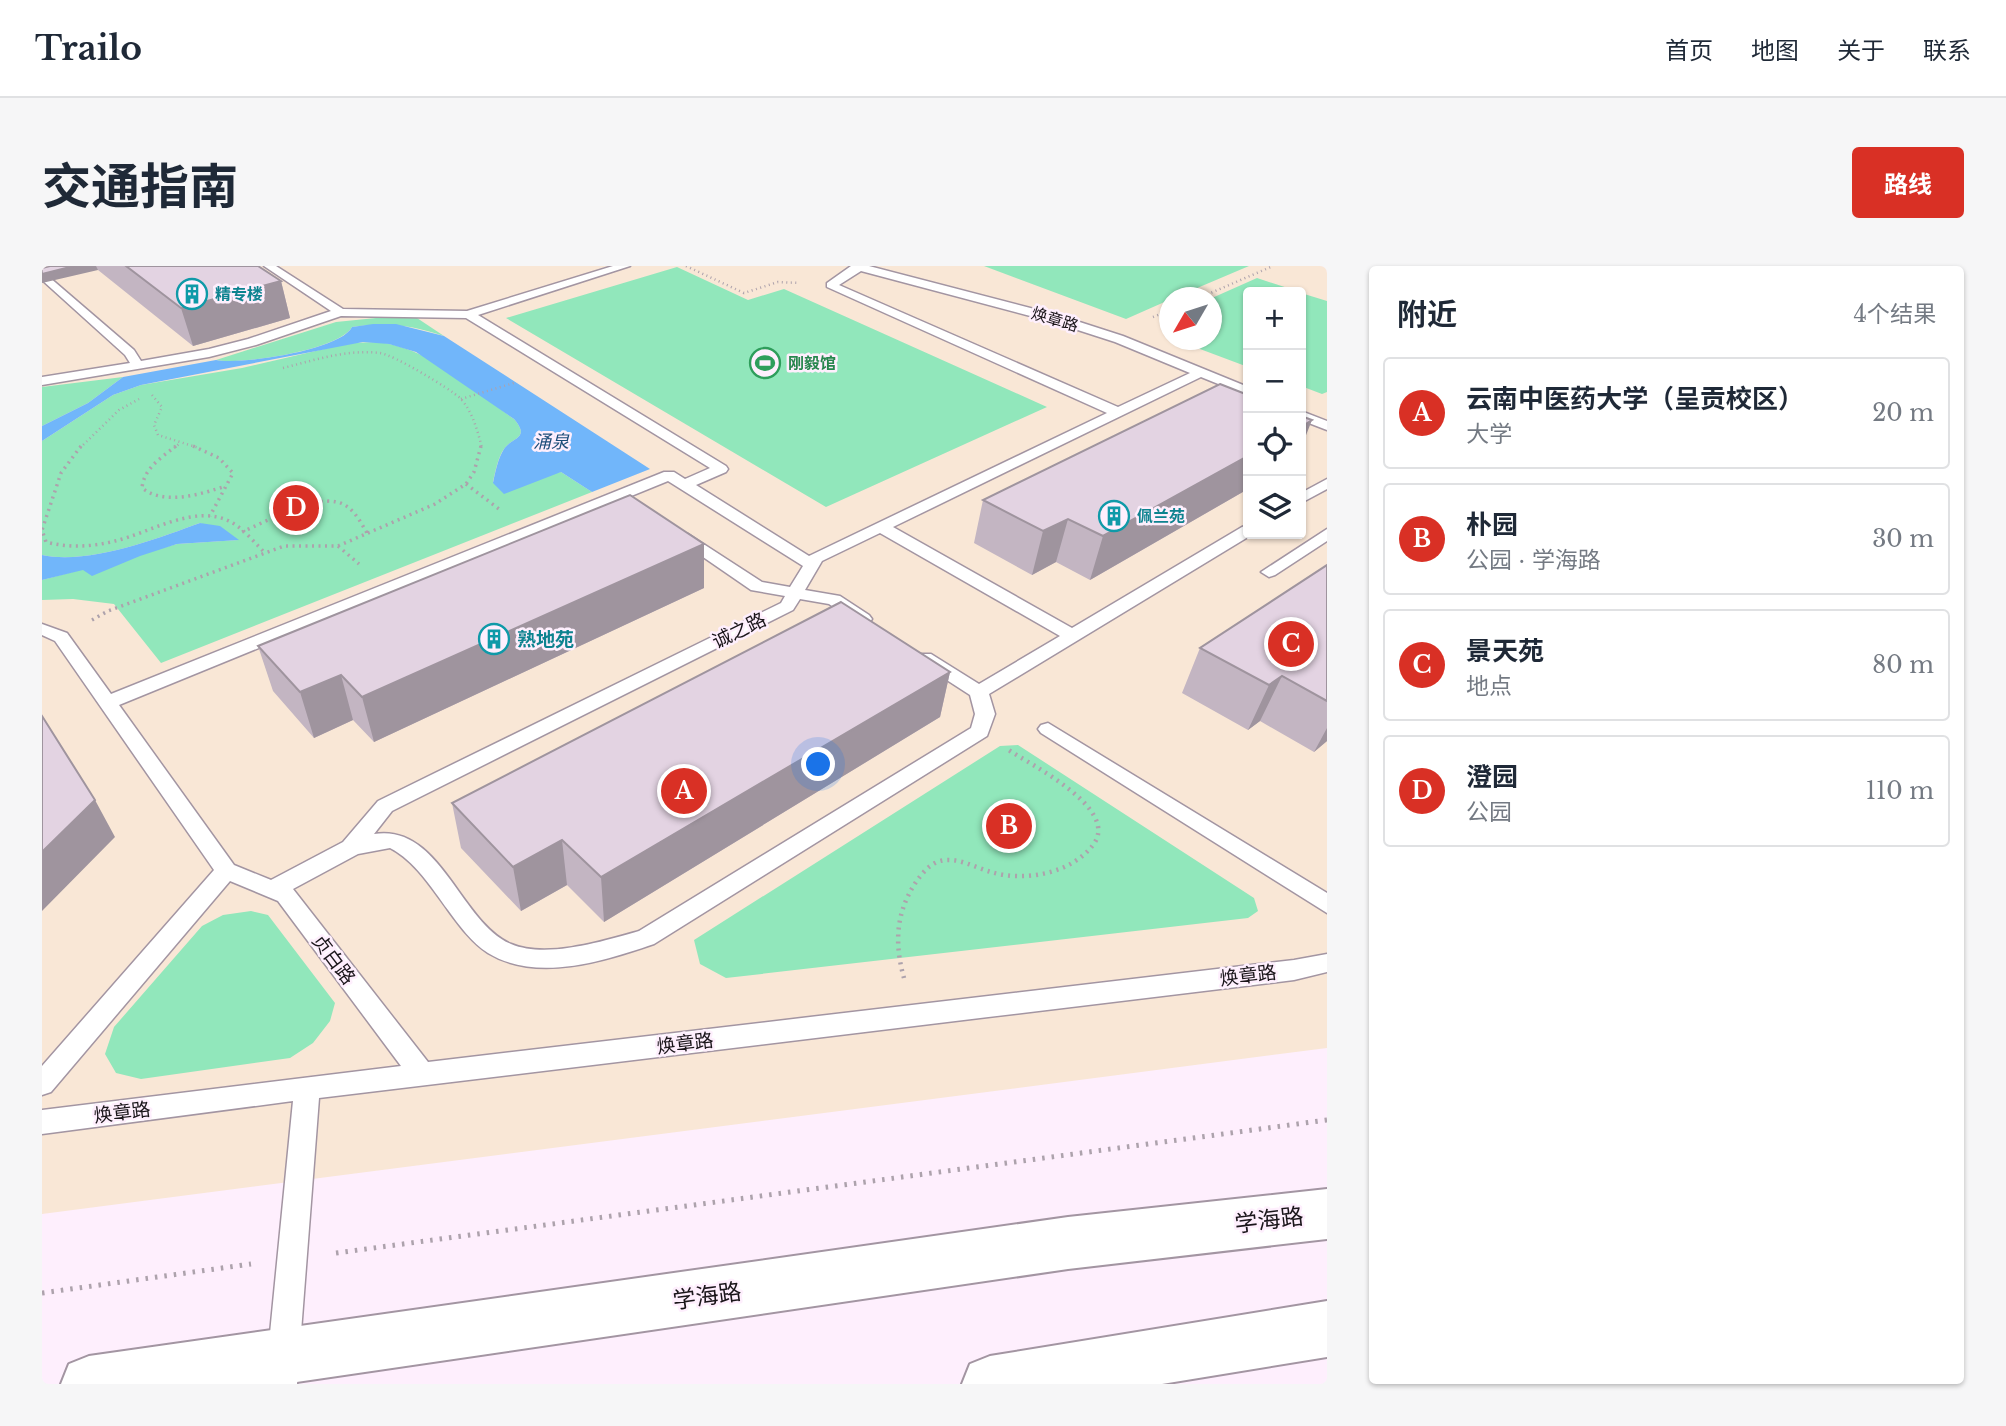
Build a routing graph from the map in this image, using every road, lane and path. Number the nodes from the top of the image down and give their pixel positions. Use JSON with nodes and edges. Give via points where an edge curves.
{"nodes":[{"id":1,"x":269,"y":266,"type":"edge"},
{"id":2,"x":625,"y":266,"type":"edge"},
{"id":3,"x":686,"y":266,"type":"edge"},
{"id":4,"x":857,"y":266,"type":"edge"},
{"id":5,"x":1273,"y":266,"type":"edge"},
{"id":6,"x":42,"y":274,"type":"edge"},
{"id":7,"x":831,"y":285,"type":"junction"},
{"id":8,"x":1222,"y":288,"type":"edge"},
{"id":9,"x":340,"y":312,"type":"junction"},
{"id":10,"x":469,"y":315,"type":"junction"},
{"id":11,"x":138,"y":366,"type":"junction"},
{"id":12,"x":275,"y":370,"type":"dead end"},
{"id":13,"x":1202,"y":372,"type":"junction"},
{"id":14,"x":523,"y":380,"type":"dead end"},
{"id":15,"x":42,"y":382,"type":"edge"},
{"id":16,"x":159,"y":390,"type":"dead end"},
{"id":17,"x":1243,"y":390,"type":"edge"},
{"id":18,"x":150,"y":393,"type":"junction"},
{"id":19,"x":461,"y":399,"type":"junction"},
{"id":20,"x":1119,"y":413,"type":"junction"},
{"id":21,"x":1306,"y":417,"type":"edge"},
{"id":22,"x":1327,"y":426,"type":"edge"},
{"id":23,"x":179,"y":444,"type":"junction"},
{"id":24,"x":1327,"y":483,"type":"edge"},
{"id":25,"x":227,"y":485,"type":"junction"},
{"id":26,"x":684,"y":485,"type":"junction"},
{"id":27,"x":1306,"y":496,"type":"edge"},
{"id":28,"x":210,"y":516,"type":"junction"},
{"id":29,"x":665,"y":526,"type":"edge"},
{"id":30,"x":881,"y":527,"type":"junction"},
{"id":31,"x":242,"y":533,"type":"junction"},
{"id":32,"x":367,"y":533,"type":"junction"},
{"id":33,"x":1243,"y":533,"type":"edge"},
{"id":34,"x":1327,"y":534,"type":"edge"},
{"id":35,"x":44,"y":543,"type":"edge"},
{"id":36,"x":265,"y":553,"type":"junction"},
{"id":37,"x":811,"y":565,"type":"junction"},
{"id":38,"x":1269,"y":572,"type":"dead end"},
{"id":39,"x":795,"y":593,"type":"junction"},
{"id":40,"x":878,"y":628,"type":"edge"},
{"id":41,"x":51,"y":633,"type":"edge"},
{"id":42,"x":1073,"y":636,"type":"junction"},
{"id":43,"x":912,"y":650,"type":"edge"},
{"id":44,"x":979,"y":692,"type":"junction"},
{"id":45,"x":107,"y":703,"type":"junction"},
{"id":46,"x":1048,"y":729,"type":"dead end"},
{"id":47,"x":980,"y":730,"type":"junction"},
{"id":48,"x":351,"y":848,"type":"junction"},
{"id":49,"x":226,"y":871,"type":"junction"},
{"id":50,"x":273,"y":889,"type":"junction"},
{"id":51,"x":1327,"y":904,"type":"edge"},
{"id":52,"x":1327,"y":963,"type":"edge"},
{"id":53,"x":918,"y":1015,"type":"junction"},
{"id":54,"x":422,"y":1074,"type":"junction"},
{"id":55,"x":42,"y":1084,"type":"edge"},
{"id":56,"x":307,"y":1088,"type":"junction"},
{"id":57,"x":1327,"y":1120,"type":"edge"},
{"id":58,"x":42,"y":1122,"type":"edge"},
{"id":59,"x":1327,"y":1213,"type":"edge"},
{"id":60,"x":293,"y":1258,"type":"junction"},
{"id":61,"x":42,"y":1293,"type":"edge"},
{"id":62,"x":1327,"y":1329,"type":"edge"},
{"id":63,"x":282,"y":1369,"type":"edge"},
{"id":64,"x":89,"y":1384,"type":"edge"},
{"id":65,"x":990,"y":1384,"type":"edge"}],
"edges":[{"from":1,"to":9,"type":"lane"},
{"from":2,"to":10,"type":"lane"},
{"from":3,"to":7,"type":"path","via":[[744,293],[778,282]]},
{"from":4,"to":7,"type":"lane"},
{"from":4,"to":13,"type":"lane","name":"焕章路","via":[[1057,319]]},
{"from":5,"to":8,"type":"path"},
{"from":6,"to":11,"type":"lane","via":[[130,353]]},
{"from":7,"to":20,"type":"lane"},
{"from":9,"to":10,"type":"lane"},
{"from":9,"to":11,"type":"lane","via":[[252,342]]},
{"from":10,"to":26,"type":"lane","via":[[721,469]]},
{"from":11,"to":15,"type":"lane"},
{"from":12,"to":19,"type":"path","via":[[346,353],[381,353],[395,357]]},
{"from":13,"to":17,"type":"lane","name":"焕章路"},
{"from":13,"to":20,"type":"lane","name":"诚之路"},
{"from":14,"to":19,"type":"path"},
{"from":16,"to":18,"type":"path"},
{"from":18,"to":23,"type":"path","via":[[162,407],[153,425],[158,435]]},
{"from":18,"to":35,"type":"path","via":[[119,410],[61,473],[42,530]]},
{"from":19,"to":32,"type":"path","via":[[478,430],[482,450],[467,484],[435,504]]},
{"from":20,"to":30,"type":"lane","name":"诚之路"},
{"from":21,"to":22,"type":"lane"},
{"from":23,"to":25,"type":"path","via":[[226,460],[233,473]]},
{"from":23,"to":25,"type":"path","via":[[144,472],[143,490],[166,499],[187,499]]},
{"from":24,"to":27,"type":"lane"},
{"from":25,"to":28,"type":"path"},
{"from":26,"to":37,"type":"lane"},
{"from":26,"to":45,"type":"lane","via":[[669,475],[624,500]]},
{"from":28,"to":31,"type":"path","via":[[228,521]]},
{"from":28,"to":35,"type":"path","via":[[184,519],[104,544],[62,547]]},
{"from":29,"to":39,"type":"lane","via":[[757,586]]},
{"from":30,"to":37,"type":"lane","name":"诚之路","via":[[816,558]]},
{"from":30,"to":42,"type":"lane"},
{"from":31,"to":32,"type":"path","via":[[335,501],[351,509]]},
{"from":31,"to":36,"type":"path"},
{"from":32,"to":36,"type":"path","via":[[338,546],[284,546]]},
{"from":33,"to":42,"type":"lane"},
{"from":34,"to":38,"type":"lane"},
{"from":36,"to":41,"type":"path"},
{"from":37,"to":39,"type":"lane","name":"诚之路"},
{"from":39,"to":40,"type":"lane","via":[[834,600]]},
{"from":39,"to":48,"type":"lane","name":"诚之路","via":[[787,606],[385,806]]},
{"from":41,"to":45,"type":"lane"},
{"from":42,"to":44,"type":"lane"},
{"from":43,"to":44,"type":"lane"},
{"from":44,"to":47,"type":"lane","via":[[985,714]]},
{"from":45,"to":49,"type":"lane"},
{"from":46,"to":51,"type":"lane"},
{"from":47,"to":48,"type":"lane","via":[[646,938],[610,950],[573,956],[506,953],[490,942],[413,853],[394,841]]},
{"from":47,"to":53,"type":"path","via":[[1087,803],[1100,830],[1097,841],[1076,861],[1039,874],[999,874],[949,860],[926,869],[902,905],[896,943],[897,960]]},
{"from":48,"to":50,"type":"lane","name":"诚之路"},
{"from":49,"to":50,"type":"lane","name":"贞白路"},
{"from":49,"to":55,"type":"lane"},
{"from":50,"to":54,"type":"lane","name":"贞白路","via":[[286,895]]},
{"from":52,"to":53,"type":"lane","name":"焕章路"},
{"from":53,"to":54,"type":"lane","name":"焕章路"},
{"from":54,"to":56,"type":"lane","name":"焕章路"},
{"from":56,"to":58,"type":"lane","name":"焕章路"},
{"from":56,"to":60,"type":"lane"},
{"from":57,"to":60,"type":"path"},
{"from":59,"to":63,"type":"main road","name":"学海路","via":[[1069,1243]]},
{"from":60,"to":61,"type":"path"},
{"from":60,"to":63,"type":"lane"},
{"from":62,"to":65,"type":"main road"},
{"from":63,"to":64,"type":"main road","name":"学海路"}]}
